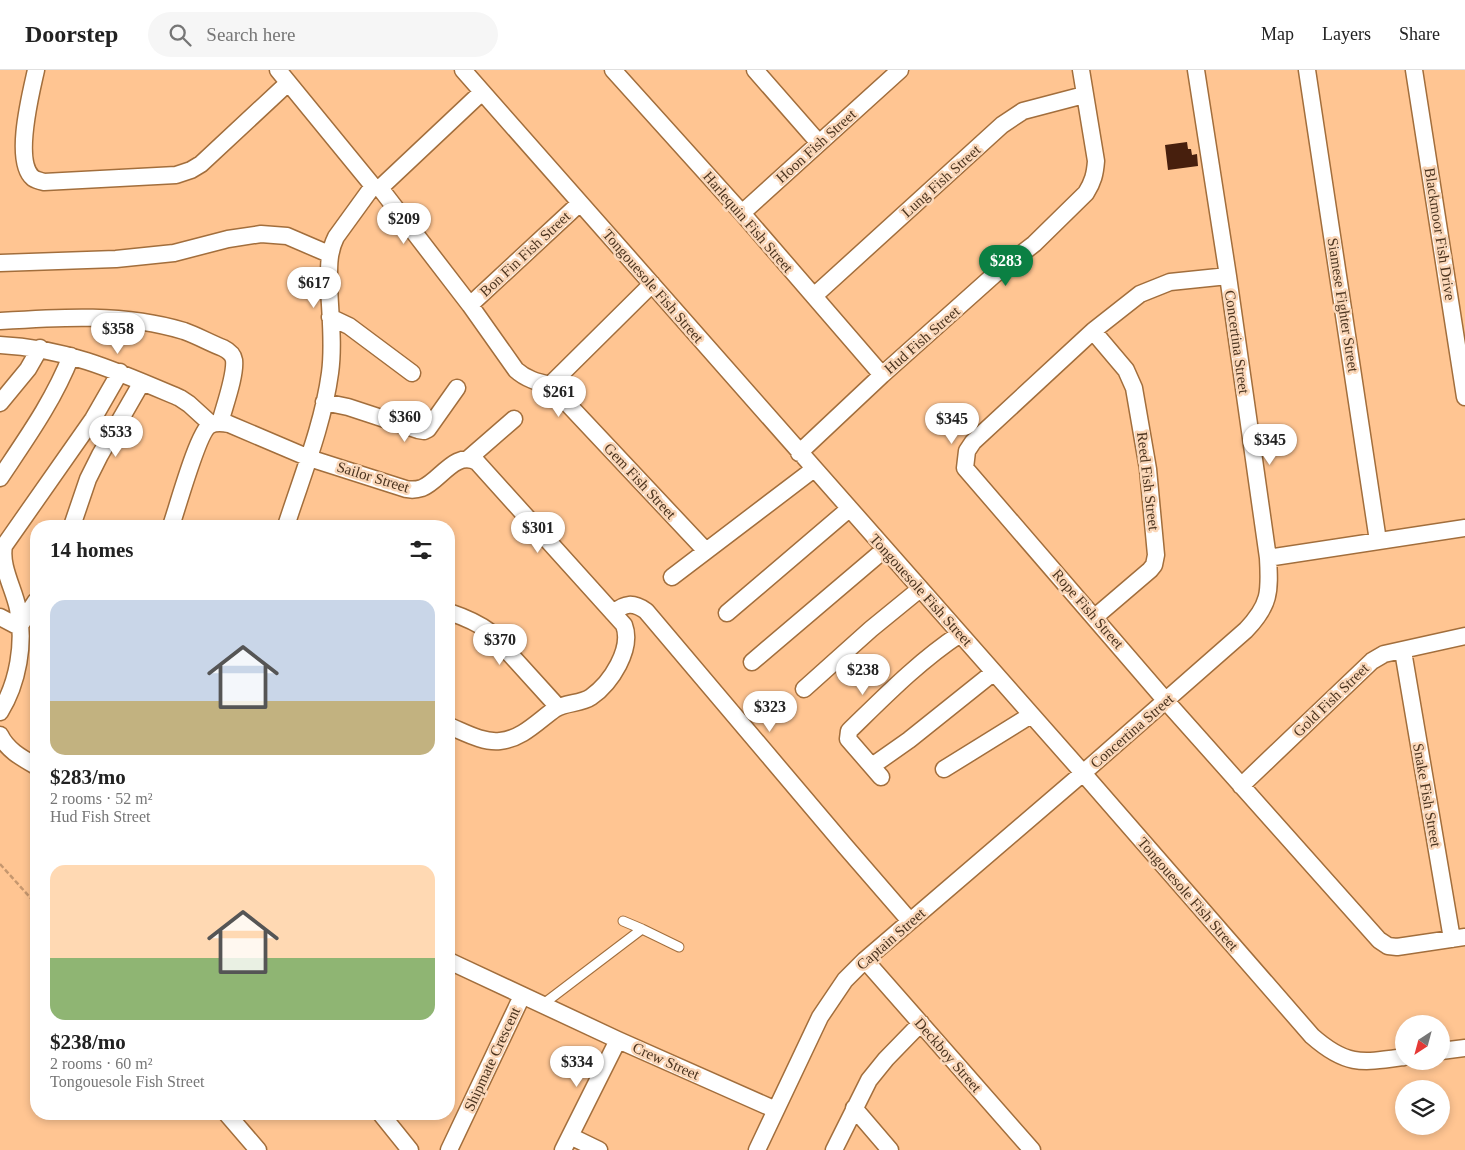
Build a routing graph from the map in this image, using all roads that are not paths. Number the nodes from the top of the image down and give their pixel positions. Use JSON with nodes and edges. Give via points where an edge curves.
{"nodes":[{"id":1,"x":36,"y":70,"type":"edge"},
{"id":2,"x":463,"y":70,"type":"edge"},
{"id":3,"x":613,"y":70,"type":"edge"},
{"id":4,"x":755,"y":70,"type":"edge"},
{"id":5,"x":1081,"y":70,"type":"edge"},
{"id":6,"x":1196,"y":70,"type":"edge"},
{"id":7,"x":1307,"y":70,"type":"edge"},
{"id":8,"x":1414,"y":70,"type":"edge"},
{"id":9,"x":890,"y":73,"type":"edge"},
{"id":10,"x":283,"y":76,"type":"edge"},
{"id":11,"x":482,"y":92,"type":"junction"},
{"id":12,"x":1084,"y":95,"type":"junction"},
{"id":13,"x":819,"y":143,"type":"junction"},
{"id":14,"x":376,"y":187,"type":"junction"},
{"id":15,"x":580,"y":202,"type":"junction"},
{"id":16,"x":742,"y":213,"type":"junction"},
{"id":17,"x":330,"y":254,"type":"junction"},
{"id":18,"x":0,"y":263,"type":"edge"},
{"id":19,"x":1228,"y":276,"type":"junction"},
{"id":20,"x":652,"y":284,"type":"junction"},
{"id":21,"x":814,"y":296,"type":"junction"},
{"id":22,"x":470,"y":305,"type":"junction"},
{"id":23,"x":330,"y":317,"type":"junction"},
{"id":24,"x":0,"y":321,"type":"edge"},
{"id":25,"x":1094,"y":331,"type":"junction"},
{"id":26,"x":0,"y":345,"type":"edge"},
{"id":27,"x":40,"y":348,"type":"junction"},
{"id":28,"x":71,"y":356,"type":"junction"},
{"id":29,"x":120,"y":372,"type":"junction"},
{"id":30,"x":412,"y":373,"type":"dead end"},
{"id":31,"x":882,"y":375,"type":"junction"},
{"id":32,"x":142,"y":382,"type":"junction"},
{"id":33,"x":550,"y":385,"type":"junction"},
{"id":34,"x":457,"y":388,"type":"dead end"},
{"id":35,"x":1465,"y":397,"type":"edge"},
{"id":36,"x":0,"y":402,"type":"edge"},
{"id":37,"x":324,"y":402,"type":"junction"},
{"id":38,"x":514,"y":419,"type":"dead end"},
{"id":39,"x":216,"y":424,"type":"junction"},
{"id":40,"x":799,"y":452,"type":"junction"},
{"id":41,"x":309,"y":458,"type":"junction"},
{"id":42,"x":463,"y":460,"type":"junction"},
{"id":43,"x":814,"y":469,"type":"junction"},
{"id":44,"x":0,"y":478,"type":"edge"},
{"id":45,"x":849,"y":509,"type":"junction"},
{"id":46,"x":74,"y":520,"type":"edge"},
{"id":47,"x":173,"y":520,"type":"edge"},
{"id":48,"x":288,"y":520,"type":"edge"},
{"id":49,"x":1465,"y":528,"type":"edge"},
{"id":50,"x":4,"y":537,"type":"edge"},
{"id":51,"x":1378,"y":541,"type":"junction"},
{"id":52,"x":885,"y":549,"type":"junction"},
{"id":53,"x":706,"y":551,"type":"junction"},
{"id":54,"x":1268,"y":558,"type":"junction"},
{"id":55,"x":672,"y":577,"type":"dead end"},
{"id":56,"x":920,"y":589,"type":"junction"},
{"id":57,"x":30,"y":611,"type":"edge"},
{"id":58,"x":613,"y":613,"type":"junction"},
{"id":59,"x":727,"y":613,"type":"dead end"},
{"id":60,"x":455,"y":614,"type":"edge"},
{"id":61,"x":0,"y":616,"type":"edge"},
{"id":62,"x":1095,"y":617,"type":"junction"},
{"id":63,"x":19,"y":627,"type":"junction"},
{"id":64,"x":960,"y":634,"type":"junction"},
{"id":65,"x":1465,"y":636,"type":"edge"},
{"id":66,"x":1403,"y":651,"type":"junction"},
{"id":67,"x":752,"y":662,"type":"dead end"},
{"id":68,"x":994,"y":672,"type":"junction"},
{"id":69,"x":804,"y":689,"type":"dead end"},
{"id":70,"x":1166,"y":701,"type":"junction"},
{"id":71,"x":558,"y":707,"type":"junction"},
{"id":72,"x":0,"y":712,"type":"edge"},
{"id":73,"x":1031,"y":715,"type":"junction"},
{"id":74,"x":455,"y":728,"type":"edge"},
{"id":75,"x":0,"y":734,"type":"edge"},
{"id":76,"x":30,"y":762,"type":"edge"},
{"id":77,"x":944,"y":769,"type":"dead end"},
{"id":78,"x":1083,"y":773,"type":"junction"},
{"id":79,"x":1241,"y":786,"type":"junction"},
{"id":80,"x":623,"y":921,"type":"dead end"},
{"id":81,"x":910,"y":921,"type":"junction"},
{"id":82,"x":642,"y":929,"type":"junction"},
{"id":83,"x":1458,"y":938,"type":"edge"},
{"id":84,"x":680,"y":947,"type":"dead end"},
{"id":85,"x":865,"y":960,"type":"junction"},
{"id":86,"x":455,"y":964,"type":"edge"},
{"id":87,"x":522,"y":996,"type":"junction"},
{"id":88,"x":542,"y":1005,"type":"junction"},
{"id":89,"x":920,"y":1023,"type":"junction"},
{"id":90,"x":618,"y":1040,"type":"junction"},
{"id":91,"x":1465,"y":1048,"type":"edge"},
{"id":92,"x":1450,"y":1050,"type":"edge"},
{"id":93,"x":1395,"y":1058,"type":"edge"},
{"id":94,"x":854,"y":1108,"type":"junction"},
{"id":95,"x":776,"y":1110,"type":"junction"},
{"id":96,"x":232,"y":1120,"type":"edge"},
{"id":97,"x":385,"y":1120,"type":"edge"},
{"id":98,"x":567,"y":1143,"type":"edge"},
{"id":99,"x":258,"y":1150,"type":"edge"},
{"id":100,"x":410,"y":1150,"type":"edge"},
{"id":101,"x":449,"y":1150,"type":"edge"},
{"id":102,"x":599,"y":1150,"type":"edge"},
{"id":103,"x":757,"y":1150,"type":"edge"},
{"id":104,"x":834,"y":1150,"type":"edge"},
{"id":105,"x":890,"y":1150,"type":"edge"},
{"id":106,"x":1032,"y":1150,"type":"edge"}],
"edges":[{"from":1,"to":10,"type":"street","via":[[25,119],[24,148],[27,170],[33,178],[44,182],[176,174],[191,170]]},
{"from":2,"to":11,"type":"street","name":"Tongouesole Fish Street"},
{"from":3,"to":16,"type":"street","name":"Harlequin Fish Street"},
{"from":4,"to":13,"type":"street"},
{"from":5,"to":12,"type":"street","name":"Hud Fish Street"},
{"from":6,"to":19,"type":"street","name":"Concertina Street"},
{"from":7,"to":51,"type":"street","name":"Siamese Fighter Street"},
{"from":8,"to":35,"type":"street","name":"Blackmoor Fish Drive"},
{"from":9,"to":13,"type":"street","name":"Hoon Fish Street"},
{"from":10,"to":14,"type":"street","name":"Bon Fin Fish Street"},
{"from":11,"to":14,"type":"street"},
{"from":11,"to":15,"type":"street","name":"Tongouesole Fish Street"},
{"from":12,"to":21,"type":"street","name":"Lung Fish Street","via":[[1023,111],[1002,125]]},
{"from":12,"to":31,"type":"street","name":"Hud Fish Street","via":[[1096,161],[1095,175],[1086,193],[1034,244]]},
{"from":13,"to":16,"type":"street","name":"Hoon Fish Street"},
{"from":14,"to":17,"type":"street","via":[[336,237]]},
{"from":14,"to":22,"type":"street","name":"Bon Fin Fish Street"},
{"from":15,"to":20,"type":"street","name":"Tongouesole Fish Street"},
{"from":15,"to":22,"type":"street","name":"Bon Fin Fish Street"},
{"from":16,"to":21,"type":"street","name":"Harlequin Fish Street"},
{"from":17,"to":18,"type":"street","via":[[287,236],[261,234],[174,253],[116,259]]},
{"from":17,"to":23,"type":"street"},
{"from":19,"to":25,"type":"street","name":"Rope Fish Street","via":[[1170,282],[1155,287],[1140,294]]},
{"from":19,"to":54,"type":"street","name":"Concertina Street"},
{"from":20,"to":33,"type":"street"},
{"from":20,"to":40,"type":"street","name":"Tongouesole Fish Street"},
{"from":21,"to":31,"type":"street","name":"Harlequin Fish Street"},
{"from":22,"to":33,"type":"street","name":"Bon Fin Fish Street","via":[[516,370],[534,381]]},
{"from":23,"to":30,"type":"street","via":[[349,326]]},
{"from":23,"to":37,"type":"street","via":[[330,372]]},
{"from":24,"to":39,"type":"street","via":[[97,318],[146,322],[186,332],[224,348],[234,358],[234,371]]},
{"from":25,"to":62,"type":"street","name":"Reed Fish Street","via":[[1126,370],[1134,388],[1148,469],[1156,555],[1150,570]]},
{"from":25,"to":62,"type":"street","name":"Rope Fish Street","via":[[973,442],[967,452],[965,468]]},
{"from":26,"to":27,"type":"street"},
{"from":27,"to":28,"type":"street"},
{"from":27,"to":36,"type":"street","via":[[28,369]]},
{"from":28,"to":29,"type":"street"},
{"from":28,"to":44,"type":"street","via":[[48,404]]},
{"from":29,"to":32,"type":"street"},
{"from":29,"to":50,"type":"street","via":[[93,419]]},
{"from":31,"to":40,"type":"street","name":"Hud Fish Street"},
{"from":32,"to":39,"type":"street","via":[[180,398]]},
{"from":32,"to":46,"type":"street","via":[[100,455]]},
{"from":33,"to":53,"type":"street","name":"Gem Fish Street"},
{"from":34,"to":37,"type":"street","via":[[424,431]]},
{"from":37,"to":41,"type":"street"},
{"from":38,"to":42,"type":"street"},
{"from":39,"to":41,"type":"street","via":[[229,424]]},
{"from":39,"to":47,"type":"street","via":[[204,433]]},
{"from":40,"to":43,"type":"street","name":"Tongouesole Fish Street"},
{"from":41,"to":42,"type":"street","name":"Sailor Street","via":[[399,488],[415,490]]},
{"from":41,"to":48,"type":"street"},
{"from":42,"to":58,"type":"street","via":[[476,462]]},
{"from":43,"to":45,"type":"street","name":"Tongouesole Fish Street"},
{"from":43,"to":53,"type":"street"},
{"from":45,"to":52,"type":"street","name":"Tongouesole Fish Street"},
{"from":45,"to":59,"type":"street"},
{"from":49,"to":51,"type":"street"},
{"from":50,"to":63,"type":"street","via":[[3,557],[18,610]]},
{"from":51,"to":54,"type":"street"},
{"from":52,"to":56,"type":"street","name":"Tongouesole Fish Street"},
{"from":52,"to":67,"type":"street"},
{"from":53,"to":55,"type":"street"},
{"from":54,"to":70,"type":"street","name":"Concertina Street","via":[[1268,594],[1258,617]]},
{"from":56,"to":64,"type":"street","name":"Tongouesole Fish Street"},
{"from":56,"to":69,"type":"street"},
{"from":57,"to":63,"type":"street"},
{"from":58,"to":71,"type":"street","via":[[626,631],[621,661],[609,680],[590,697]]},
{"from":58,"to":81,"type":"street","via":[[629,604],[646,611]]},
{"from":60,"to":71,"type":"street","via":[[480,624],[490,632]]},
{"from":61,"to":63,"type":"street"},
{"from":62,"to":70,"type":"street","name":"Rope Fish Street"},
{"from":63,"to":72,"type":"street","via":[[19,664],[8,700]]},
{"from":64,"to":68,"type":"street","name":"Tongouesole Fish Street"},
{"from":64,"to":68,"type":"street","via":[[934,653],[849,731],[848,739],[876,772],[909,740]]},
{"from":65,"to":66,"type":"street","name":"Gold Fish Street"},
{"from":66,"to":79,"type":"street","name":"Gold Fish Street","via":[[1384,654],[1372,661]]},
{"from":66,"to":83,"type":"street","name":"Snake Fish Street"},
{"from":68,"to":73,"type":"street","name":"Tongouesole Fish Street"},
{"from":70,"to":78,"type":"street","name":"Concertina Street"},
{"from":70,"to":79,"type":"street","name":"Rope Fish Street"},
{"from":71,"to":74,"type":"street","via":[[509,740],[486,740]]},
{"from":73,"to":77,"type":"street"},
{"from":73,"to":78,"type":"street","name":"Tongouesole Fish Street"},
{"from":75,"to":76,"type":"street","via":[[10,748]]},
{"from":78,"to":81,"type":"street","name":"Captain Street"},
{"from":78,"to":93,"type":"street","name":"Tongouesole Fish Street","via":[[1312,1036],[1350,1060],[1367,1062]]},
{"from":79,"to":83,"type":"street","name":"Rope Fish Street","via":[[1384,944],[1397,947]]},
{"from":80,"to":82,"type":"lane"},
{"from":81,"to":85,"type":"street","name":"Captain Street"},
{"from":82,"to":84,"type":"lane"},
{"from":82,"to":88,"type":"lane"},
{"from":85,"to":89,"type":"street","name":"Deckboy Street"},
{"from":85,"to":95,"type":"street","name":"Captain Street","via":[[846,980],[820,1017]]},
{"from":86,"to":87,"type":"street","name":"Crew Street"},
{"from":87,"to":88,"type":"street","name":"Crew Street"},
{"from":87,"to":101,"type":"street","name":"Shipmate Crescent"},
{"from":88,"to":90,"type":"street","name":"Crew Street"},
{"from":89,"to":94,"type":"street","via":[[876,1071]]},
{"from":89,"to":106,"type":"street","name":"Deckboy Street"},
{"from":90,"to":95,"type":"street","name":"Crew Street"},
{"from":90,"to":98,"type":"street"},
{"from":91,"to":92,"type":"street"},
{"from":94,"to":104,"type":"street"},
{"from":94,"to":105,"type":"street"},
{"from":95,"to":103,"type":"street","name":"Captain Street"},
{"from":96,"to":99,"type":"street"},
{"from":97,"to":100,"type":"street"},
{"from":98,"to":102,"type":"street"}]}
